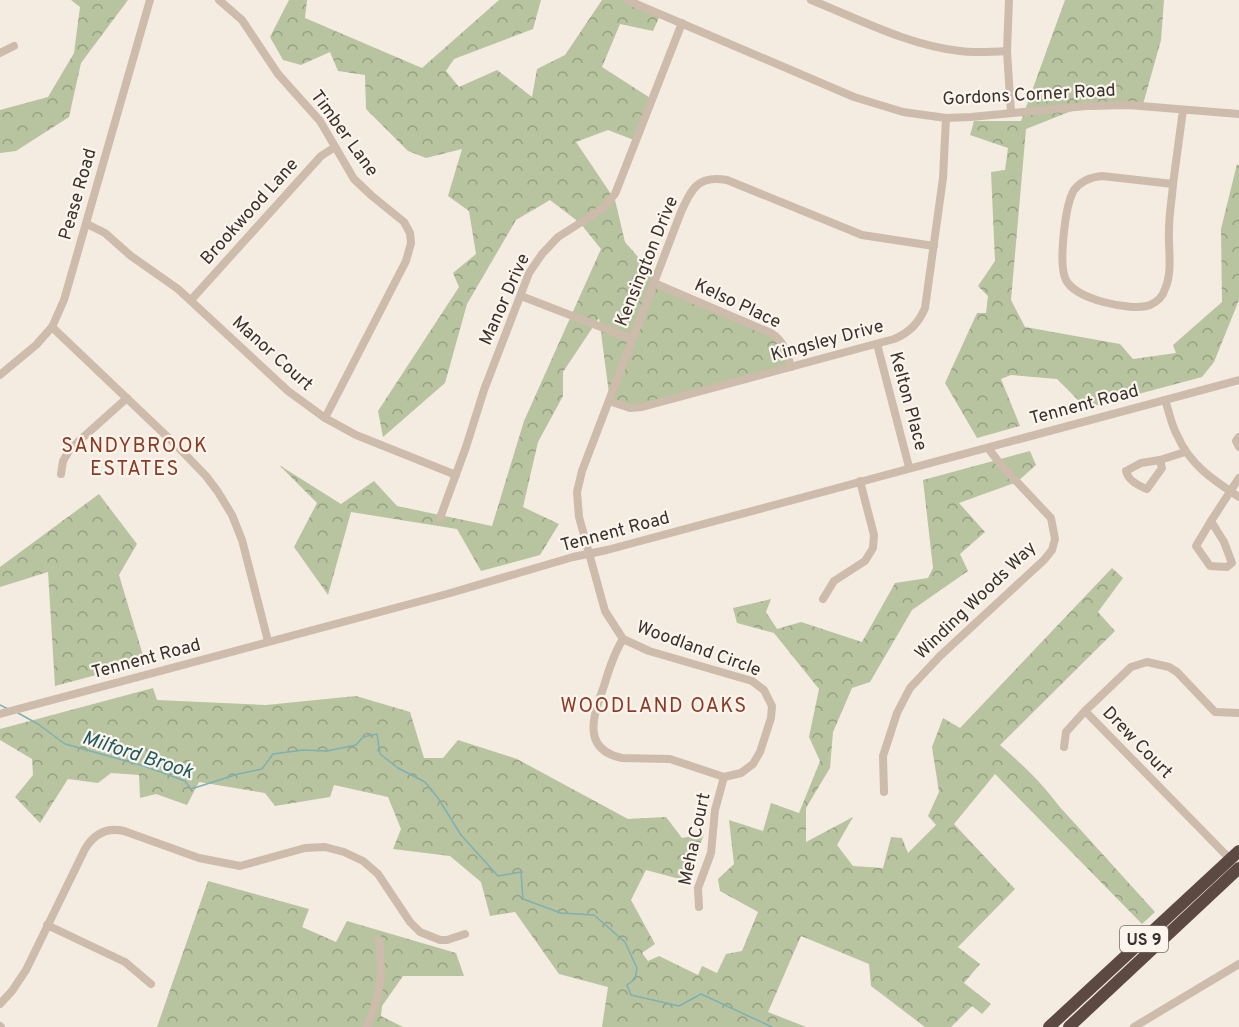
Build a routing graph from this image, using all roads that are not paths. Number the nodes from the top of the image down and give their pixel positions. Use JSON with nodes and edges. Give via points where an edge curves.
{"nodes":[{"id":1,"x":150,"y":0,"type":"edge"},
{"id":2,"x":219,"y":0,"type":"edge"},
{"id":3,"x":627,"y":0,"type":"edge"},
{"id":4,"x":811,"y":0,"type":"edge"},
{"id":5,"x":1009,"y":0,"type":"edge"},
{"id":6,"x":682,"y":23,"type":"junction"},
{"id":7,"x":14,"y":46,"type":"dead end"},
{"id":8,"x":1007,"y":51,"type":"junction"},
{"id":9,"x":0,"y":53,"type":"edge"},
{"id":10,"x":1184,"y":110,"type":"junction"},
{"id":11,"x":1011,"y":113,"type":"junction"},
{"id":12,"x":1239,"y":114,"type":"edge"},
{"id":13,"x":946,"y":118,"type":"junction"},
{"id":14,"x":335,"y":147,"type":"junction"},
{"id":15,"x":1173,"y":184,"type":"junction"},
{"id":16,"x":87,"y":224,"type":"junction"},
{"id":17,"x":934,"y":246,"type":"junction"},
{"id":18,"x":654,"y":283,"type":"junction"},
{"id":19,"x":521,"y":296,"type":"junction"},
{"id":20,"x":191,"y":300,"type":"junction"},
{"id":21,"x":52,"y":327,"type":"junction"},
{"id":22,"x":632,"y":339,"type":"junction"},
{"id":23,"x":877,"y":344,"type":"junction"},
{"id":24,"x":791,"y":367,"type":"junction"},
{"id":25,"x":0,"y":375,"type":"edge"},
{"id":26,"x":1239,"y":380,"type":"edge"},
{"id":27,"x":127,"y":398,"type":"junction"},
{"id":28,"x":1165,"y":400,"type":"junction"},
{"id":29,"x":609,"y":401,"type":"junction"},
{"id":30,"x":325,"y":418,"type":"junction"},
{"id":31,"x":1239,"y":437,"type":"edge"},
{"id":32,"x":988,"y":447,"type":"junction"},
{"id":33,"x":1239,"y":447,"type":"edge"},
{"id":34,"x":1185,"y":452,"type":"junction"},
{"id":35,"x":1160,"y":460,"type":"dead end"},
{"id":36,"x":909,"y":467,"type":"junction"},
{"id":37,"x":61,"y":474,"type":"dead end"},
{"id":38,"x":456,"y":475,"type":"junction"},
{"id":39,"x":1239,"y":478,"type":"edge"},
{"id":40,"x":860,"y":481,"type":"junction"},
{"id":41,"x":1230,"y":491,"type":"junction"},
{"id":42,"x":1239,"y":497,"type":"edge"},
{"id":43,"x":440,"y":518,"type":"dead end"},
{"id":44,"x":1211,"y":521,"type":"junction"},
{"id":45,"x":589,"y":554,"type":"junction"},
{"id":46,"x":823,"y":599,"type":"dead end"},
{"id":47,"x":623,"y":639,"type":"junction"},
{"id":48,"x":268,"y":641,"type":"junction"},
{"id":49,"x":1085,"y":711,"type":"junction"},
{"id":50,"x":1239,"y":713,"type":"edge"},
{"id":51,"x":1,"y":714,"type":"edge"},
{"id":52,"x":1064,"y":747,"type":"dead end"},
{"id":53,"x":724,"y":777,"type":"junction"},
{"id":54,"x":884,"y":792,"type":"dead end"},
{"id":55,"x":1236,"y":860,"type":"edge"},
{"id":56,"x":699,"y":907,"type":"dead end"},
{"id":57,"x":47,"y":925,"type":"junction"},
{"id":58,"x":465,"y":934,"type":"dead end"},
{"id":59,"x":378,"y":940,"type":"dead end"},
{"id":60,"x":1239,"y":964,"type":"edge"},
{"id":61,"x":151,"y":984,"type":"dead end"},
{"id":62,"x":0,"y":1004,"type":"edge"},
{"id":63,"x":367,"y":1027,"type":"edge"},
{"id":64,"x":1049,"y":1027,"type":"edge"},
{"id":65,"x":1069,"y":1027,"type":"edge"},
{"id":66,"x":1134,"y":1027,"type":"edge"}],
"edges":[{"from":1,"to":16,"type":"street","name":"Pease Road"},
{"from":2,"to":14,"type":"street","name":"Timber Lane","via":[[242,20],[278,74],[320,121]]},
{"from":3,"to":6,"type":"street","name":"Gordons Corner Road"},
{"from":4,"to":8,"type":"street","via":[[880,29],[937,47],[969,52]]},
{"from":5,"to":8,"type":"street"},
{"from":6,"to":13,"type":"street","name":"Gordons Corner Road","via":[[867,102]]},
{"from":6,"to":19,"type":"street","name":"Manor Drive","via":[[615,194],[602,209],[550,244],[534,264]]},
{"from":7,"to":9,"type":"street"},
{"from":8,"to":11,"type":"street"},
{"from":10,"to":11,"type":"street","name":"Gordons Corner Road","via":[[1113,105]]},
{"from":10,"to":12,"type":"street","name":"Gordons Corner Road"},
{"from":10,"to":15,"type":"street"},
{"from":11,"to":13,"type":"street","name":"Gordons Corner Road"},
{"from":13,"to":17,"type":"street","name":"Kingsley Drive"},
{"from":14,"to":20,"type":"street","name":"Brookwood Lane","via":[[321,156]]},
{"from":14,"to":30,"type":"street","name":"Timber Lane","via":[[359,183],[404,222],[411,243],[406,261]]},
{"from":15,"to":15,"type":"street","via":[[1168,280],[1161,297],[1136,308],[1085,297],[1072,289],[1065,280],[1062,262],[1069,201],[1078,186],[1102,176]]},
{"from":16,"to":20,"type":"street","name":"Manor Court","via":[[105,233]]},
{"from":16,"to":21,"type":"street","name":"Pease Road"},
{"from":17,"to":18,"type":"street","name":"Kensington Drive","via":[[862,235],[730,181],[710,179],[700,182],[687,199]]},
{"from":17,"to":23,"type":"street","name":"Kingsley Drive","via":[[922,315],[904,334]]},
{"from":18,"to":22,"type":"street","name":"Kensington Drive"},
{"from":18,"to":24,"type":"street","name":"Kelso Place","via":[[771,333],[785,347]]},
{"from":19,"to":22,"type":"street"},
{"from":19,"to":38,"type":"street","name":"Manor Drive"},
{"from":20,"to":30,"type":"street","name":"Manor Court","via":[[288,391]]},
{"from":21,"to":25,"type":"street","name":"Pease Road"},
{"from":21,"to":27,"type":"street"},
{"from":22,"to":29,"type":"street","name":"Kensington Drive"},
{"from":23,"to":24,"type":"street","name":"Kingsley Drive"},
{"from":23,"to":36,"type":"street","name":"Kelton Place"},
{"from":24,"to":29,"type":"street","name":"Kingsley Drive","via":[[640,408]]},
{"from":26,"to":28,"type":"street","name":"Tennent Road"},
{"from":27,"to":37,"type":"street","via":[[70,449]]},
{"from":27,"to":48,"type":"street","via":[[206,476],[228,507],[242,540]]},
{"from":28,"to":32,"type":"street","name":"Tennent Road"},
{"from":28,"to":34,"type":"street"},
{"from":29,"to":45,"type":"street","name":"Kensington Drive","via":[[578,485],[577,507]]},
{"from":30,"to":38,"type":"street","name":"Manor Court","via":[[356,435]]},
{"from":31,"to":33,"type":"street"},
{"from":32,"to":36,"type":"street","name":"Tennent Road"},
{"from":32,"to":54,"type":"street","name":"Winding Woods Way","via":[[1048,514],[1054,524],[1054,543],[1044,560],[910,688],[897,712],[883,756]]},
{"from":34,"to":35,"type":"street"},
{"from":34,"to":41,"type":"street","via":[[1202,471]]},
{"from":36,"to":40,"type":"street","name":"Tennent Road"},
{"from":38,"to":43,"type":"street","name":"Manor Drive"},
{"from":39,"to":41,"type":"street"},
{"from":40,"to":45,"type":"street","name":"Tennent Road"},
{"from":40,"to":46,"type":"street","via":[[874,536],[873,548],[865,561],[834,581]]},
{"from":41,"to":42,"type":"street"},
{"from":41,"to":44,"type":"street"},
{"from":44,"to":44,"type":"street","via":[[1232,563],[1227,567],[1210,566],[1196,546]]},
{"from":45,"to":47,"type":"street","name":"Woodland Circle","via":[[605,611]]},
{"from":45,"to":48,"type":"street","name":"Tennent Road"},
{"from":47,"to":53,"type":"street","name":"Woodland Circle","via":[[594,714],[593,730],[600,745],[626,759],[670,759]]},
{"from":47,"to":53,"type":"street","name":"Woodland Circle","via":[[648,651],[747,679],[764,690],[772,712],[760,752],[748,769]]},
{"from":48,"to":51,"type":"street","name":"Tennent Road"},
{"from":49,"to":50,"type":"street","name":"Drew Court","via":[[1131,667],[1148,662],[1177,672],[1215,712]]},
{"from":49,"to":52,"type":"street","name":"Drew Court","via":[[1065,732]]},
{"from":49,"to":55,"type":"street","name":"Drew Court"},
{"from":53,"to":56,"type":"street","name":"Meha Court","via":[[715,810],[711,853],[698,888]]},
{"from":55,"to":64,"type":"highway","number":"US 9"},
{"from":55,"to":65,"type":"highway","number":"US 9"},
{"from":57,"to":58,"type":"street","via":[[89,843],[99,834],[118,830],[199,858],[240,866],[305,848],[325,847],[344,852],[378,874],[420,932],[440,940]]},
{"from":57,"to":61,"type":"street","via":[[124,962]]},
{"from":57,"to":62,"type":"street","via":[[20,980]]},
{"from":59,"to":63,"type":"street","via":[[380,989]]},
{"from":60,"to":66,"type":"street"}]}
